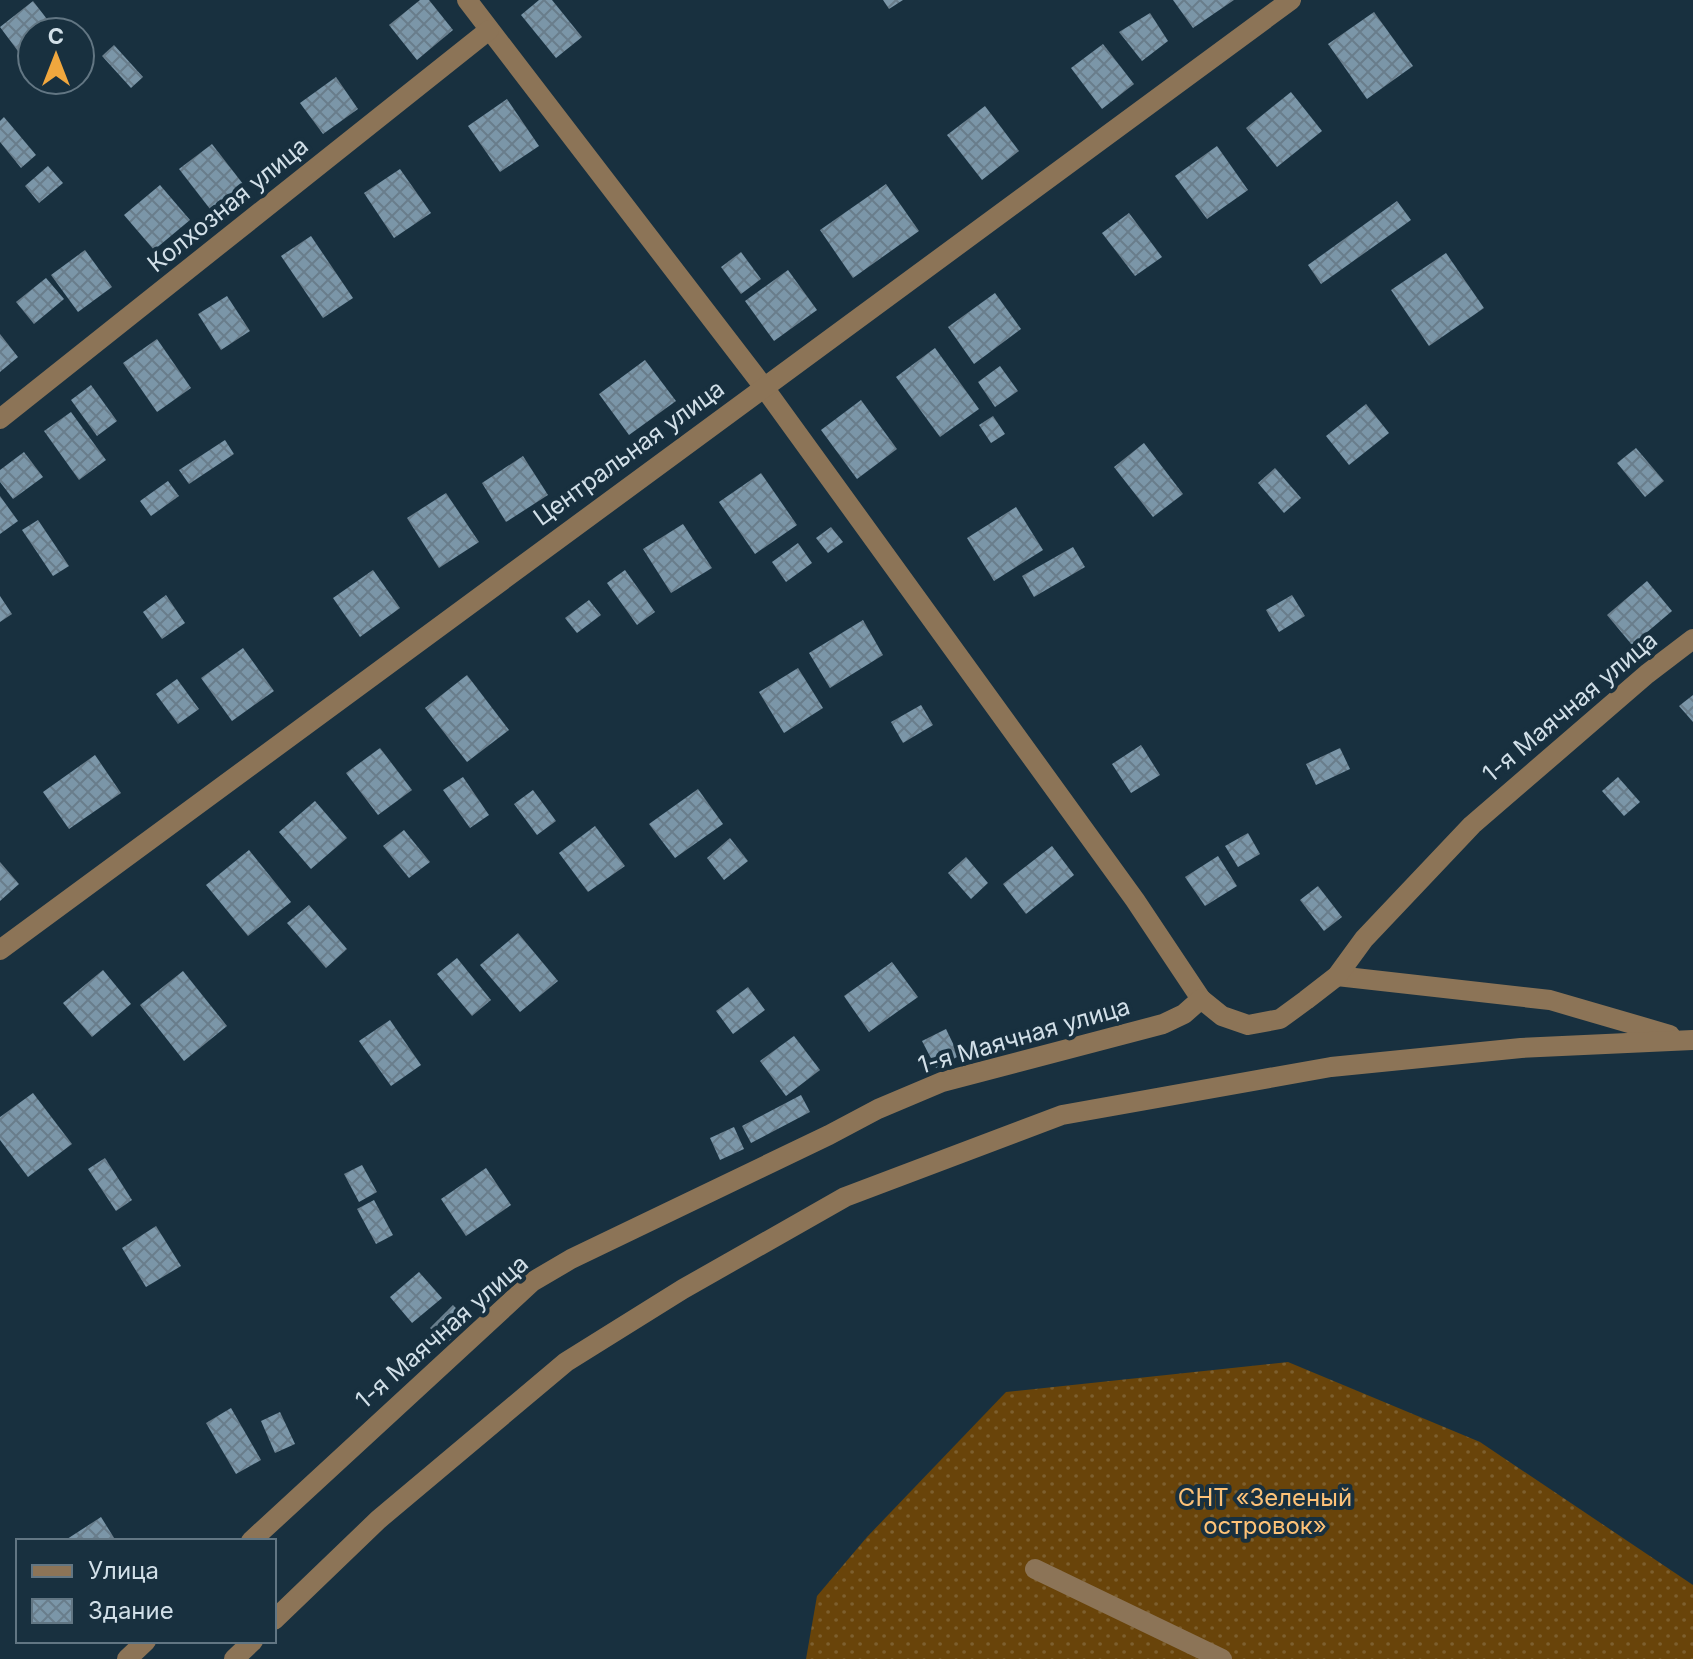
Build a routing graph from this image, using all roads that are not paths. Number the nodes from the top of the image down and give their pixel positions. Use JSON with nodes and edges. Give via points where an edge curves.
{"nodes":[{"id":1,"x":467,"y":0,"type":"edge"},
{"id":2,"x":1291,"y":0,"type":"edge"},
{"id":3,"x":489,"y":30,"type":"junction"},
{"id":4,"x":763,"y":386,"type":"junction"},
{"id":5,"x":0,"y":419,"type":"edge"},
{"id":6,"x":1693,"y":639,"type":"edge"},
{"id":7,"x":0,"y":950,"type":"edge"},
{"id":8,"x":1337,"y":976,"type":"junction"},
{"id":9,"x":1201,"y":999,"type":"junction"},
{"id":10,"x":1691,"y":1042,"type":"edge"},
{"id":11,"x":253,"y":1539,"type":"edge"},
{"id":12,"x":1035,"y":1569,"type":"dead end"},
{"id":13,"x":276,"y":1618,"type":"edge"},
{"id":14,"x":144,"y":1643,"type":"edge"},
{"id":15,"x":251,"y":1643,"type":"edge"},
{"id":16,"x":127,"y":1659,"type":"edge"},
{"id":17,"x":234,"y":1659,"type":"edge"},
{"id":18,"x":1222,"y":1659,"type":"edge"}],
"edges":[{"from":1,"to":3,"type":"street"},
{"from":2,"to":4,"type":"street","name":"Центральная улица"},
{"from":3,"to":4,"type":"street"},
{"from":3,"to":5,"type":"street","name":"Колхозная улица"},
{"from":4,"to":7,"type":"street","name":"Центральная улица"},
{"from":4,"to":9,"type":"street"},
{"from":6,"to":8,"type":"street","name":"1-я Маячная улица","via":[[1472,825],[1364,939]]},
{"from":8,"to":9,"type":"street","name":"1-я Маячная улица","via":[[1280,1019],[1248,1025],[1222,1016]]},
{"from":8,"to":10,"type":"street","via":[[1550,1000]]},
{"from":9,"to":11,"type":"street","name":"1-я Маячная улица","via":[[1163,1024],[942,1082],[571,1259],[521,1293]]},
{"from":10,"to":13,"type":"street","via":[[1521,1048],[1331,1067],[1062,1115],[845,1197],[566,1362],[378,1520]]},
{"from":12,"to":18,"type":"street"},
{"from":14,"to":16,"type":"street"},
{"from":15,"to":17,"type":"street"}]}
